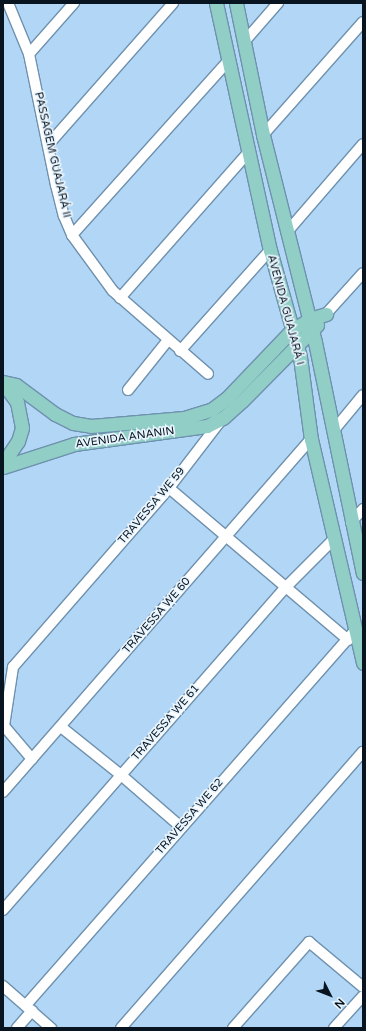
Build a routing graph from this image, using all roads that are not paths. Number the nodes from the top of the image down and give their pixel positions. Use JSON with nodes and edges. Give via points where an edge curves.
{"nodes":[{"id":1,"x":8,"y":3,"type":"edge"},
{"id":2,"x":74,"y":3,"type":"edge"},
{"id":3,"x":173,"y":3,"type":"edge"},
{"id":4,"x":216,"y":3,"type":"edge"},
{"id":5,"x":236,"y":3,"type":"edge"},
{"id":6,"x":278,"y":3,"type":"edge"},
{"id":7,"x":363,"y":22,"type":"edge"},
{"id":8,"x":244,"y":42,"type":"junction"},
{"id":9,"x":29,"y":54,"type":"junction"},
{"id":10,"x":228,"y":61,"type":"junction"},
{"id":11,"x":263,"y":135,"type":"junction"},
{"id":12,"x":363,"y":144,"type":"edge"},
{"id":13,"x":48,"y":145,"type":"junction"},
{"id":14,"x":248,"y":153,"type":"junction"},
{"id":15,"x":286,"y":232,"type":"junction"},
{"id":16,"x":72,"y":235,"type":"junction"},
{"id":17,"x":270,"y":250,"type":"junction"},
{"id":18,"x":361,"y":280,"type":"edge"},
{"id":19,"x":120,"y":298,"type":"junction"},
{"id":20,"x":326,"y":314,"type":"joint"},
{"id":21,"x":311,"y":325,"type":"junction"},
{"id":22,"x":292,"y":330,"type":"junction"},
{"id":23,"x":168,"y":340,"type":"junction"},
{"id":24,"x":296,"y":344,"type":"junction"},
{"id":25,"x":180,"y":351,"type":"junction"},
{"id":26,"x":208,"y":374,"type":"dead end"},
{"id":27,"x":3,"y":383,"type":"edge"},
{"id":28,"x":128,"y":390,"type":"dead end"},
{"id":29,"x":363,"y":395,"type":"edge"},
{"id":30,"x":223,"y":418,"type":"junction"},
{"id":31,"x":334,"y":430,"type":"junction"},
{"id":32,"x":311,"y":439,"type":"junction"},
{"id":33,"x":3,"y":463,"type":"edge"},
{"id":34,"x":3,"y":468,"type":"edge"},
{"id":35,"x":169,"y":488,"type":"junction"},
{"id":36,"x":363,"y":509,"type":"edge"},
{"id":37,"x":350,"y":522,"type":"junction"},
{"id":38,"x":227,"y":536,"type":"junction"},
{"id":39,"x":333,"y":540,"type":"junction"},
{"id":40,"x":363,"y":573,"type":"edge"},
{"id":41,"x":286,"y":587,"type":"junction"},
{"id":42,"x":352,"y":636,"type":"junction"},
{"id":43,"x":363,"y":663,"type":"edge"},
{"id":44,"x":61,"y":727,"type":"junction"},
{"id":45,"x":363,"y":752,"type":"edge"},
{"id":46,"x":32,"y":759,"type":"junction"},
{"id":47,"x":121,"y":775,"type":"junction"},
{"id":48,"x":3,"y":792,"type":"edge"},
{"id":49,"x":181,"y":827,"type":"junction"},
{"id":50,"x":3,"y":910,"type":"edge"},
{"id":51,"x":3,"y":986,"type":"edge"},
{"id":52,"x":363,"y":987,"type":"edge"},
{"id":53,"x":363,"y":996,"type":"edge"},
{"id":54,"x":29,"y":1008,"type":"junction"},
{"id":55,"x":17,"y":1028,"type":"edge"},
{"id":56,"x":51,"y":1028,"type":"edge"},
{"id":57,"x":121,"y":1028,"type":"edge"},
{"id":58,"x":233,"y":1028,"type":"edge"},
{"id":59,"x":334,"y":1028,"type":"edge"}],
"edges":[{"from":1,"to":9,"type":"street","name":"PASSAGEM GUAJARÁ II"},
{"from":2,"to":9,"type":"street"},
{"from":3,"to":13,"type":"street"},
{"from":4,"to":10,"type":"main road","name":"AVENIDA GUAJARÁ I"},
{"from":5,"to":8,"type":"main road","name":"AVENIDA GUAJARÁ I"},
{"from":6,"to":8,"type":"street"},
{"from":7,"to":11,"type":"street"},
{"from":8,"to":11,"type":"main road","name":"AVENIDA GUAJARÁ I"},
{"from":9,"to":13,"type":"street","name":"PASSAGEM GUAJARÁ II"},
{"from":10,"to":14,"type":"main road","name":"AVENIDA GUAJARÁ I"},
{"from":10,"to":16,"type":"street"},
{"from":11,"to":15,"type":"main road","name":"AVENIDA GUAJARÁ I"},
{"from":12,"to":15,"type":"street"},
{"from":13,"to":16,"type":"street","name":"PASSAGEM GUAJARÁ II","via":[[64,216]]},
{"from":14,"to":17,"type":"main road","name":"AVENIDA GUAJARÁ I"},
{"from":14,"to":19,"type":"street"},
{"from":15,"to":21,"type":"main road","name":"AVENIDA GUAJARÁ I"},
{"from":16,"to":19,"type":"street","name":"PASSAGEM GUAJARÁ II"},
{"from":17,"to":22,"type":"main road","name":"AVENIDA GUAJARÁ I"},
{"from":17,"to":25,"type":"street"},
{"from":18,"to":20,"type":"street"},
{"from":19,"to":23,"type":"street","name":"PASSAGEM GUAJARÁ II"},
{"from":20,"to":21,"type":"main road","name":"AVENIDA ANANIN"},
{"from":21,"to":22,"type":"main road","name":"AVENIDA ANANIN"},
{"from":21,"to":24,"type":"main road","name":"TRAVESSA WE 59"},
{"from":21,"to":31,"type":"main road","name":"AVENIDA GUAJARÁ I"},
{"from":22,"to":24,"type":"main road","name":"AVENIDA GUAJARÁ I"},
{"from":22,"to":27,"type":"main road","name":"AVENIDA ANANIN","via":[[226,398],[211,410],[184,418],[98,426],[73,423],[51,411],[16,385]]},
{"from":23,"to":25,"type":"street","name":"PASSAGEM GUAJARÁ II"},
{"from":23,"to":28,"type":"street"},
{"from":24,"to":30,"type":"main road","name":"TRAVESSA WE 59"},
{"from":24,"to":32,"type":"main road","name":"AVENIDA GUAJARÁ I"},
{"from":25,"to":26,"type":"street","name":"PASSAGEM GUAJARÁ II"},
{"from":27,"to":33,"type":"main road","via":[[17,402],[22,428],[18,441]]},
{"from":29,"to":31,"type":"street"},
{"from":30,"to":34,"type":"main road","name":"AVENIDA ANANIN","via":[[207,426],[189,430],[74,444]]},
{"from":30,"to":35,"type":"street","name":"TRAVESSA WE 59"},
{"from":31,"to":37,"type":"main road","name":"AVENIDA GUAJARÁ I"},
{"from":32,"to":38,"type":"street","name":"TRAVESSA WE 60"},
{"from":32,"to":39,"type":"main road","name":"AVENIDA GUAJARÁ I"},
{"from":35,"to":38,"type":"street"},
{"from":35,"to":46,"type":"street","name":"TRAVESSA WE 59","via":[[13,667],[4,726]]},
{"from":36,"to":37,"type":"street"},
{"from":37,"to":40,"type":"main road","name":"AVENIDA GUAJARÁ I"},
{"from":38,"to":41,"type":"street"},
{"from":38,"to":44,"type":"street","name":"TRAVESSA WE 60"},
{"from":39,"to":41,"type":"street","name":"TRAVESSA WE 61"},
{"from":39,"to":42,"type":"main road","name":"AVENIDA GUAJARÁ I"},
{"from":41,"to":42,"type":"street"},
{"from":41,"to":47,"type":"street","name":"TRAVESSA WE 61"},
{"from":42,"to":43,"type":"main road","name":"AVENIDA GUAJARÁ I"},
{"from":42,"to":49,"type":"street","name":"TRAVESSA WE 62"},
{"from":44,"to":46,"type":"street","name":"TRAVESSA WE 60"},
{"from":44,"to":47,"type":"street"},
{"from":45,"to":57,"type":"street"},
{"from":46,"to":48,"type":"street","name":"TRAVESSA WE 60"},
{"from":47,"to":49,"type":"street"},
{"from":47,"to":50,"type":"street","name":"TRAVESSA WE 61"},
{"from":49,"to":54,"type":"street","name":"TRAVESSA WE 62"},
{"from":51,"to":54,"type":"street"},
{"from":52,"to":58,"type":"street","via":[[309,942]]},
{"from":53,"to":59,"type":"street"},
{"from":54,"to":55,"type":"street","name":"TRAVESSA WE 62"},
{"from":54,"to":56,"type":"street"}]}
